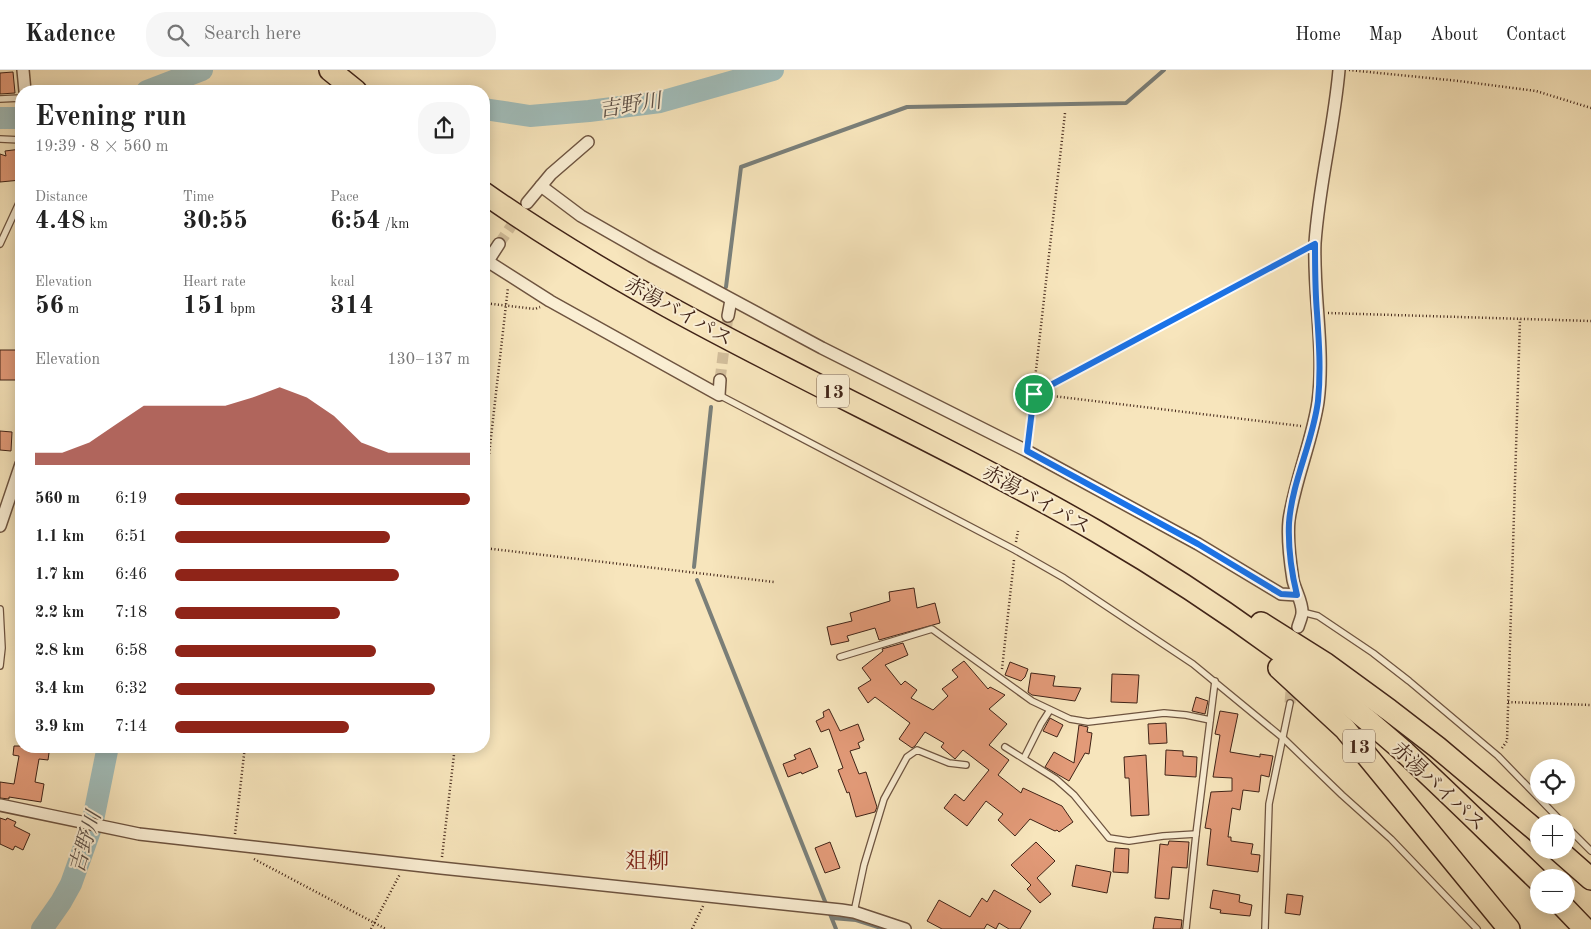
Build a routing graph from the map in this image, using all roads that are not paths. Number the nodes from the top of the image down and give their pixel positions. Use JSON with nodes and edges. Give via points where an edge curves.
{"nodes":[{"id":1,"x":23,"y":70,"type":"edge"},
{"id":2,"x":330,"y":70,"type":"edge"},
{"id":3,"x":1339,"y":70,"type":"edge"},
{"id":4,"x":24,"y":85,"type":"edge"},
{"id":5,"x":349,"y":85,"type":"edge"},
{"id":6,"x":15,"y":98,"type":"edge"},
{"id":7,"x":0,"y":99,"type":"edge"},
{"id":8,"x":0,"y":138,"type":"edge"},
{"id":9,"x":15,"y":139,"type":"edge"},
{"id":10,"x":588,"y":142,"type":"dead end"},
{"id":11,"x":541,"y":186,"type":"junction"},
{"id":12,"x":490,"y":197,"type":"edge"},
{"id":13,"x":527,"y":203,"type":"tunnel mouth"},
{"id":14,"x":15,"y":212,"type":"edge"},
{"id":15,"x":0,"y":244,"type":"edge"},
{"id":16,"x":499,"y":244,"type":"tunnel mouth"},
{"id":17,"x":490,"y":255,"type":"edge"},
{"id":18,"x":490,"y":263,"type":"edge"},
{"id":19,"x":731,"y":300,"type":"junction"},
{"id":20,"x":728,"y":316,"type":"tunnel mouth"},
{"id":21,"x":720,"y":380,"type":"tunnel mouth"},
{"id":22,"x":719,"y":395,"type":"junction"},
{"id":23,"x":15,"y":482,"type":"edge"},
{"id":24,"x":0,"y":526,"type":"edge"},
{"id":25,"x":1184,"y":586,"type":"junction"},
{"id":26,"x":1297,"y":595,"type":"junction"},
{"id":27,"x":0,"y":610,"type":"edge"},
{"id":28,"x":1302,"y":612,"type":"junction"},
{"id":29,"x":1298,"y":627,"type":"dead end"},
{"id":30,"x":840,"y":658,"type":"dead end"},
{"id":31,"x":0,"y":666,"type":"edge"},
{"id":32,"x":1215,"y":681,"type":"junction"},
{"id":33,"x":1290,"y":703,"type":"tunnel mouth"},
{"id":34,"x":1050,"y":710,"type":"junction"},
{"id":35,"x":1210,"y":720,"type":"junction"},
{"id":36,"x":1283,"y":738,"type":"junction"},
{"id":37,"x":1004,"y":747,"type":"dead end"},
{"id":38,"x":1024,"y":758,"type":"junction"},
{"id":39,"x":966,"y":765,"type":"dead end"},
{"id":40,"x":0,"y":806,"type":"edge"},
{"id":41,"x":1554,"y":814,"type":"edge"},
{"id":42,"x":1530,"y":825,"type":"edge"},
{"id":43,"x":1196,"y":834,"type":"junction"},
{"id":44,"x":1575,"y":835,"type":"edge"},
{"id":45,"x":1591,"y":851,"type":"edge"},
{"id":46,"x":1569,"y":859,"type":"edge"},
{"id":47,"x":1530,"y":872,"type":"edge"},
{"id":48,"x":1591,"y":878,"type":"edge"},
{"id":49,"x":854,"y":912,"type":"junction"},
{"id":50,"x":1571,"y":914,"type":"edge"},
{"id":51,"x":905,"y":929,"type":"edge"},
{"id":52,"x":1186,"y":929,"type":"edge"},
{"id":53,"x":1265,"y":929,"type":"edge"},
{"id":54,"x":1477,"y":929,"type":"edge"},
{"id":55,"x":1510,"y":929,"type":"edge"},
{"id":56,"x":1585,"y":929,"type":"edge"}],
"edges":[{"from":1,"to":4,"type":"street"},
{"from":2,"to":5,"type":"highway"},
{"from":3,"to":26,"type":"street","via":[[1315,244],[1318,402],[1289,522],[1290,561]]},
{"from":6,"to":7,"type":"lane"},
{"from":8,"to":9,"type":"lane"},
{"from":10,"to":11,"type":"street"},
{"from":11,"to":13,"type":"street"},
{"from":11,"to":19,"type":"street","via":[[582,216]]},
{"from":12,"to":25,"type":"highway","name":"赤湯バイパス","number":"13","via":[[582,257],[674,310],[956,455],[1096,532]]},
{"from":14,"to":15,"type":"lane"},
{"from":16,"to":17,"type":"street"},
{"from":18,"to":22,"type":"street","via":[[550,301]]},
{"from":19,"to":20,"type":"street"},
{"from":19,"to":26,"type":"street","via":[[1027,451],[1198,544],[1281,594]]},
{"from":21,"to":22,"type":"street"},
{"from":22,"to":32,"type":"lane","via":[[1064,578]]},
{"from":23,"to":24,"type":"street"},
{"from":25,"to":42,"type":"highway","number":"13","via":[[1265,625],[1326,664],[1437,747]]},
{"from":25,"to":47,"type":"highway","name":"赤湯バイパス","number":"13","via":[[1262,639],[1342,700],[1400,749]]},
{"from":25,"to":55,"type":"highway","number":"13","via":[[1345,729]]},
{"from":26,"to":28,"type":"street"},
{"from":27,"to":31,"type":"lane"},
{"from":28,"to":29,"type":"street"},
{"from":28,"to":41,"type":"lane","via":[[1318,616],[1409,681],[1498,756]]},
{"from":30,"to":34,"type":"lane","via":[[932,629],[1032,701]]},
{"from":32,"to":35,"type":"lane"},
{"from":32,"to":36,"type":"lane"},
{"from":33,"to":36,"type":"lane"},
{"from":34,"to":35,"type":"lane","via":[[1070,719],[1088,722],[1164,713]]},
{"from":34,"to":38,"type":"lane"},
{"from":35,"to":43,"type":"lane"},
{"from":36,"to":53,"type":"lane","via":[[1269,804]]},
{"from":36,"to":54,"type":"lane","via":[[1391,839]]},
{"from":37,"to":38,"type":"lane"},
{"from":38,"to":43,"type":"lane","via":[[1074,795],[1110,838],[1129,841]]},
{"from":39,"to":49,"type":"lane","via":[[949,763],[917,750],[908,757],[884,799]]},
{"from":40,"to":49,"type":"street","via":[[139,834]]},
{"from":43,"to":52,"type":"lane"},
{"from":44,"to":45,"type":"lane"},
{"from":46,"to":48,"type":"highway"},
{"from":49,"to":51,"type":"street"},
{"from":50,"to":56,"type":"highway"}]}
